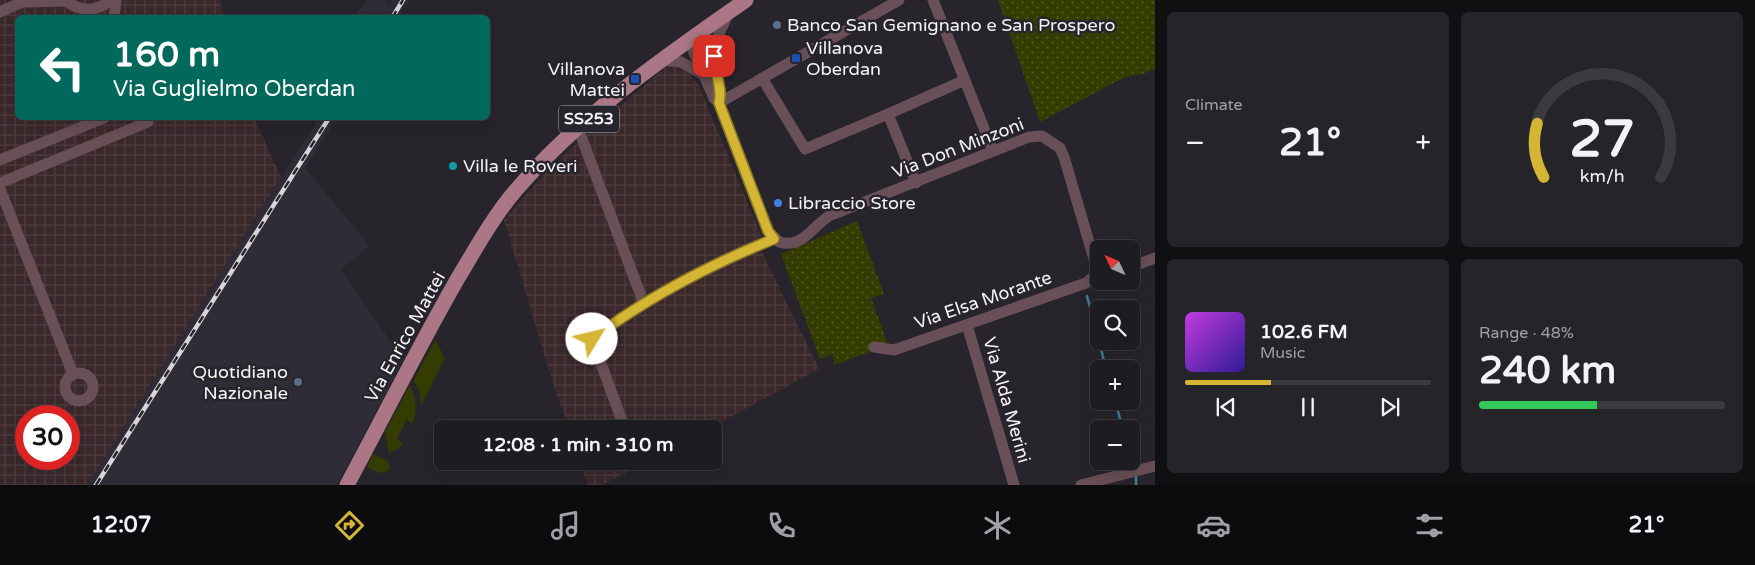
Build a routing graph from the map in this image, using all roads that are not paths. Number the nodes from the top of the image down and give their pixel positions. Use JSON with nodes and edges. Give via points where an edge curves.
{"nodes":[{"id":1,"x":111,"y":0,"type":"edge"},
{"id":2,"x":116,"y":0,"type":"edge"},
{"id":3,"x":899,"y":0,"type":"edge"},
{"id":4,"x":933,"y":0,"type":"edge"},
{"id":5,"x":26,"y":1,"type":"edge"},
{"id":6,"x":66,"y":1,"type":"edge"},
{"id":7,"x":738,"y":4,"type":"edge"},
{"id":8,"x":79,"y":8,"type":"junction"},
{"id":9,"x":0,"y":12,"type":"edge"},
{"id":10,"x":87,"y":15,"type":"edge"},
{"id":11,"x":114,"y":15,"type":"edge"},
{"id":12,"x":692,"y":38,"type":"junction"},
{"id":13,"x":660,"y":60,"type":"junction"},
{"id":14,"x":709,"y":73,"type":"junction"},
{"id":15,"x":762,"y":78,"type":"junction"},
{"id":16,"x":965,"y":80,"type":"junction"},
{"id":17,"x":719,"y":103,"type":"junction"},
{"id":18,"x":888,"y":114,"type":"junction"},
{"id":19,"x":99,"y":120,"type":"edge"},
{"id":20,"x":147,"y":120,"type":"edge"},
{"id":21,"x":578,"y":128,"type":"junction"},
{"id":22,"x":993,"y":151,"type":"junction"},
{"id":23,"x":0,"y":160,"type":"edge"},
{"id":24,"x":0,"y":183,"type":"edge"},
{"id":25,"x":916,"y":183,"type":"junction"},
{"id":26,"x":0,"y":189,"type":"edge"},
{"id":27,"x":774,"y":239,"type":"junction"},
{"id":28,"x":1090,"y":245,"type":"edge"},
{"id":29,"x":1155,"y":258,"type":"edge"},
{"id":30,"x":1140,"y":263,"type":"edge"},
{"id":31,"x":1090,"y":280,"type":"edge"},
{"id":32,"x":644,"y":304,"type":"junction"},
{"id":33,"x":967,"y":325,"type":"junction"},
{"id":34,"x":874,"y":347,"type":"dead end"},
{"id":35,"x":73,"y":374,"type":"dead end"},
{"id":36,"x":622,"y":420,"type":"edge"},
{"id":37,"x":1155,"y":466,"type":"edge"},
{"id":38,"x":347,"y":485,"type":"edge"},
{"id":39,"x":1014,"y":485,"type":"edge"},
{"id":40,"x":1081,"y":485,"type":"edge"}],
"edges":[{"from":1,"to":8,"type":"street","via":[[97,8]]},
{"from":2,"to":11,"type":"street"},
{"from":3,"to":15,"type":"street"},
{"from":4,"to":16,"type":"street"},
{"from":5,"to":6,"type":"street"},
{"from":5,"to":9,"type":"street"},
{"from":6,"to":8,"type":"street"},
{"from":7,"to":12,"type":"main road","number":"SS253"},
{"from":7,"to":14,"type":"street","via":[[718,36]]},
{"from":8,"to":10,"type":"street"},
{"from":12,"to":13,"type":"main road","number":"SS253"},
{"from":12,"to":14,"type":"street","via":[[694,53]]},
{"from":13,"to":14,"type":"street","via":[[686,63]]},
{"from":13,"to":21,"type":"main road","number":"SS253"},
{"from":14,"to":17,"type":"street","via":[[714,98]]},
{"from":15,"to":17,"type":"street"},
{"from":15,"to":18,"type":"street","via":[[805,149]]},
{"from":16,"to":18,"type":"street"},
{"from":16,"to":22,"type":"street"},
{"from":17,"to":27,"type":"street","via":[[768,231]]},
{"from":18,"to":25,"type":"street"},
{"from":19,"to":23,"type":"street"},
{"from":20,"to":24,"type":"street"},
{"from":21,"to":32,"type":"street"},
{"from":21,"to":38,"type":"main road","name":"Via Enrico Mattei","number":"SS253","via":[[527,178],[501,210],[438,314]]},
{"from":22,"to":25,"type":"street","name":"Via Don Minzoni"},
{"from":22,"to":28,"type":"street","name":"Via Don Minzoni","via":[[1029,137],[1042,136],[1052,141],[1064,157]]},
{"from":25,"to":27,"type":"street","name":"Via Don Minzoni","via":[[829,216],[794,244]]},
{"from":26,"to":35,"type":"street"},
{"from":27,"to":32,"type":"street","via":[[720,261]]},
{"from":29,"to":30,"type":"street"},
{"from":31,"to":33,"type":"street","name":"Via Elsa Morante"},
{"from":32,"to":36,"type":"street","via":[[592,339]]},
{"from":33,"to":34,"type":"street","name":"Via Elsa Morante","via":[[894,350]]},
{"from":33,"to":39,"type":"street","name":"Via Alda Merini"},
{"from":37,"to":40,"type":"street"}]}
